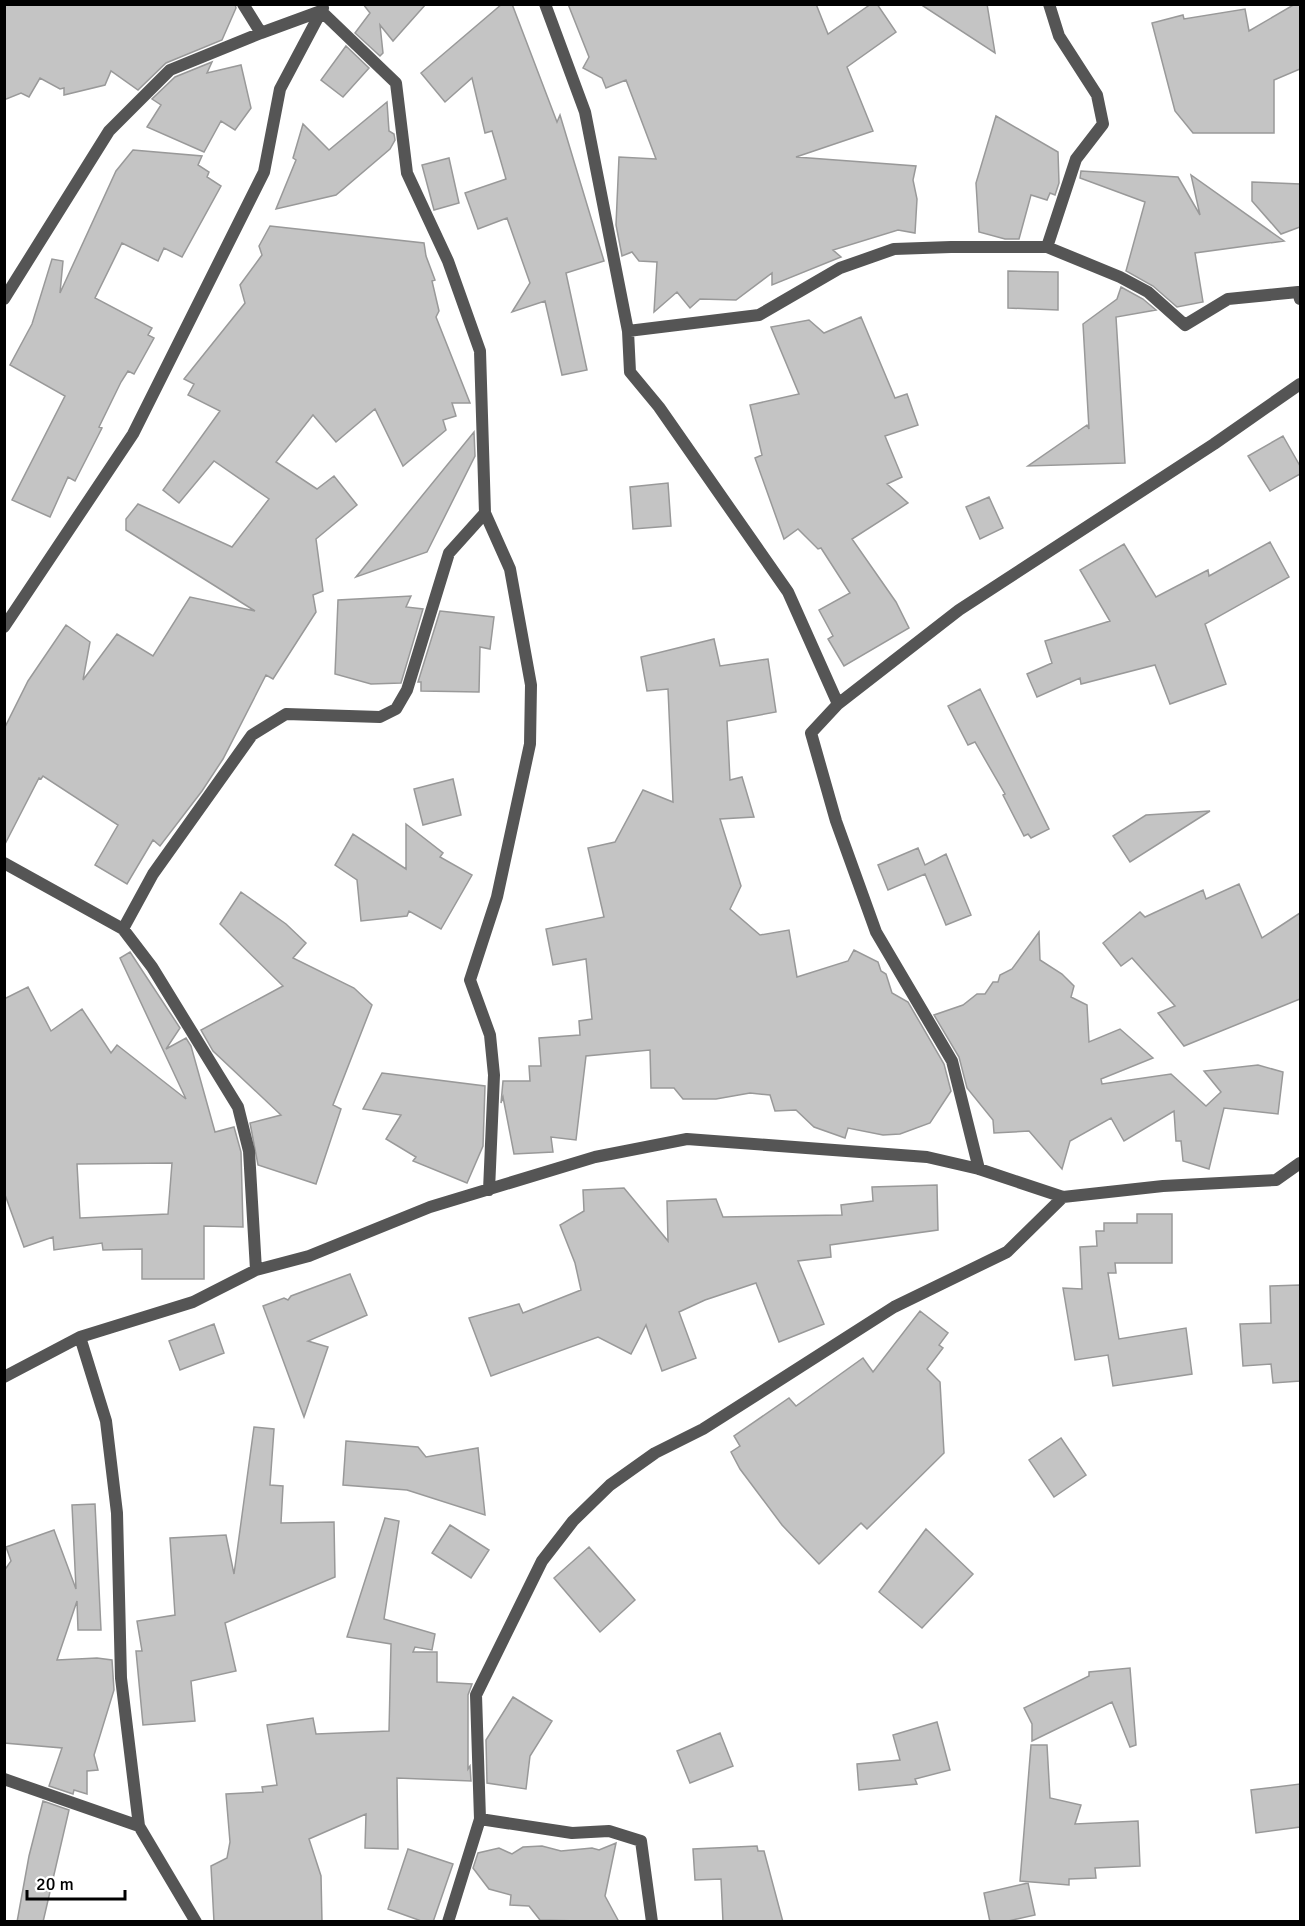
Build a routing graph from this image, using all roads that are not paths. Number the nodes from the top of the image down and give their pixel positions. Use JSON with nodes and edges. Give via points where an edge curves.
{"nodes":[{"id":1,"x":243,"y":4,"type":"edge"},
{"id":2,"x":545,"y":4,"type":"edge"},
{"id":3,"x":1049,"y":4,"type":"edge"},
{"id":4,"x":323,"y":8,"type":"edge"},
{"id":5,"x":261,"y":33,"type":"junction"},
{"id":6,"x":1047,"y":247,"type":"junction"},
{"id":7,"x":1300,"y":298,"type":"edge"},
{"id":8,"x":4,"y":299,"type":"edge"},
{"id":9,"x":628,"y":331,"type":"junction"},
{"id":10,"x":1300,"y":384,"type":"edge"},
{"id":11,"x":485,"y":513,"type":"junction"},
{"id":12,"x":4,"y":627,"type":"edge"},
{"id":13,"x":838,"y":704,"type":"junction"},
{"id":14,"x":4,"y":863,"type":"edge"},
{"id":15,"x":123,"y":929,"type":"junction"},
{"id":16,"x":1300,"y":1163,"type":"edge"},
{"id":17,"x":979,"y":1169,"type":"junction"},
{"id":18,"x":489,"y":1190,"type":"junction"},
{"id":19,"x":1063,"y":1197,"type":"junction"},
{"id":20,"x":256,"y":1270,"type":"junction"},
{"id":21,"x":80,"y":1337,"type":"junction"},
{"id":22,"x":4,"y":1377,"type":"edge"},
{"id":23,"x":4,"y":1779,"type":"edge"},
{"id":24,"x":480,"y":1819,"type":"junction"},
{"id":25,"x":139,"y":1826,"type":"junction"},
{"id":26,"x":196,"y":1922,"type":"edge"},
{"id":27,"x":447,"y":1922,"type":"edge"},
{"id":28,"x":652,"y":1922,"type":"edge"}],
"edges":[{"from":1,"to":5,"type":"street"},
{"from":2,"to":9,"type":"street","via":[[585,112]]},
{"from":3,"to":6,"type":"street","via":[[1059,36],[1096,94],[1103,124],[1076,159]]},
{"from":4,"to":5,"type":"street"},
{"from":4,"to":11,"type":"street","via":[[396,83],[407,172],[448,261],[480,351]]},
{"from":4,"to":12,"type":"street","via":[[280,89],[264,172],[133,434]]},
{"from":5,"to":8,"type":"street","via":[[170,70],[109,131]]},
{"from":6,"to":7,"type":"street","via":[[1148,292],[1185,325],[1228,298],[1298,292]]},
{"from":6,"to":9,"type":"street","via":[[894,249],[840,268],[759,315]]},
{"from":9,"to":13,"type":"street","via":[[630,372],[659,407],[788,592]]},
{"from":10,"to":13,"type":"street","via":[[959,610]]},
{"from":11,"to":15,"type":"street","via":[[449,554],[406,690],[396,709],[380,717],[286,714],[252,735],[153,874]]},
{"from":11,"to":18,"type":"street","via":[[510,569],[531,685],[530,744],[497,897],[470,980],[490,1035],[494,1075]]},
{"from":13,"to":17,"type":"street","via":[[811,734],[836,821],[876,932],[952,1061]]},
{"from":14,"to":15,"type":"street"},
{"from":15,"to":20,"type":"street","via":[[152,967],[238,1107],[249,1151]]},
{"from":16,"to":19,"type":"street","via":[[1276,1180],[1163,1186]]},
{"from":17,"to":18,"type":"street","via":[[927,1157],[687,1139],[595,1157]]},
{"from":17,"to":19,"type":"street"},
{"from":18,"to":20,"type":"street","via":[[430,1207],[309,1256]]},
{"from":19,"to":24,"type":"street","via":[[1007,1252],[894,1307],[703,1429],[655,1453],[610,1485],[573,1521],[542,1561],[476,1695]]},
{"from":20,"to":21,"type":"street","via":[[193,1302]]},
{"from":21,"to":22,"type":"street"},
{"from":21,"to":25,"type":"street","via":[[106,1421],[117,1513],[121,1678]]},
{"from":23,"to":25,"type":"street"},
{"from":24,"to":27,"type":"street"},
{"from":24,"to":28,"type":"street","via":[[572,1833],[609,1831],[641,1841]]},
{"from":25,"to":26,"type":"street"}]}
